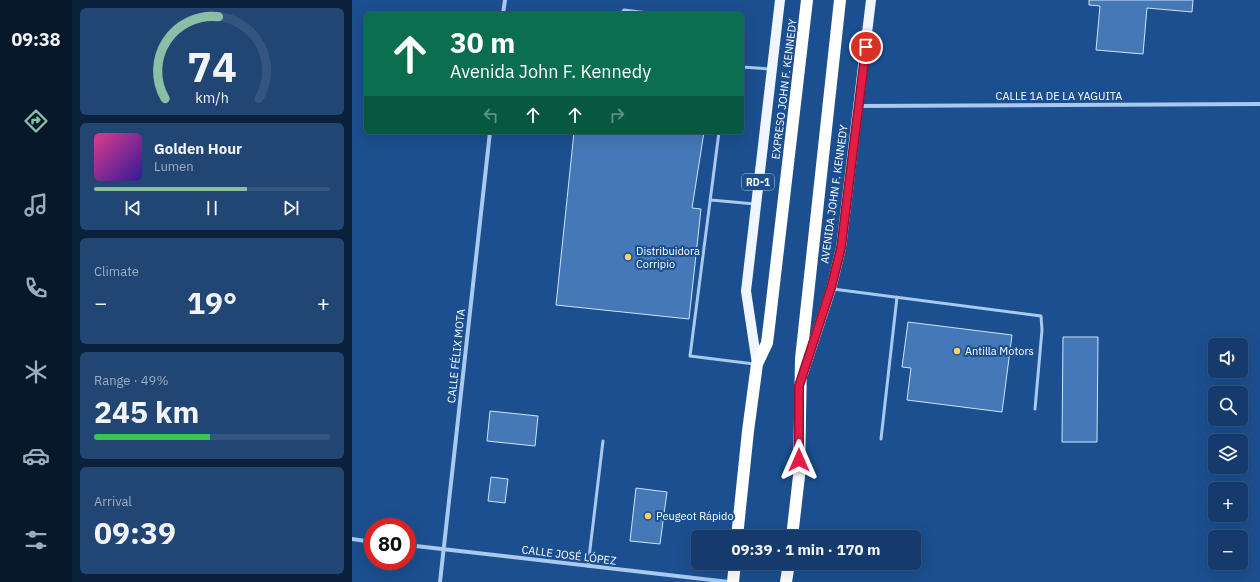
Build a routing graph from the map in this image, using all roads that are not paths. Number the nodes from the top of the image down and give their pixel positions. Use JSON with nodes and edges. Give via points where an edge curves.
{"nodes":[{"id":1,"x":505,"y":0,"type":"edge"},
{"id":2,"x":780,"y":0,"type":"edge"},
{"id":3,"x":807,"y":0,"type":"edge"},
{"id":4,"x":840,"y":0,"type":"edge"},
{"id":5,"x":871,"y":0,"type":"edge"},
{"id":6,"x":503,"y":12,"type":"edge"},
{"id":7,"x":622,"y":12,"type":"edge"},
{"id":8,"x":640,"y":12,"type":"edge"},
{"id":9,"x":744,"y":67,"type":"edge"},
{"id":10,"x":772,"y":69,"type":"junction"},
{"id":11,"x":1260,"y":104,"type":"edge"},
{"id":12,"x":858,"y":106,"type":"junction"},
{"id":13,"x":490,"y":134,"type":"edge"},
{"id":14,"x":719,"y":134,"type":"edge"},
{"id":15,"x":711,"y":200,"type":"junction"},
{"id":16,"x":756,"y":205,"type":"junction"},
{"id":17,"x":831,"y":288,"type":"junction"},
{"id":18,"x":897,"y":297,"type":"junction"},
{"id":19,"x":757,"y":364,"type":"junction"},
{"id":20,"x":799,"y":386,"type":"junction"},
{"id":21,"x":1035,"y":409,"type":"dead end"},
{"id":22,"x":881,"y":439,"type":"dead end"},
{"id":23,"x":602,"y":441,"type":"dead end"},
{"id":24,"x":739,"y":530,"type":"edge"},
{"id":25,"x":793,"y":530,"type":"edge"},
{"id":26,"x":352,"y":539,"type":"edge"},
{"id":27,"x":364,"y":541,"type":"edge"},
{"id":28,"x":416,"y":546,"type":"edge"},
{"id":29,"x":444,"y":549,"type":"junction"},
{"id":30,"x":588,"y":566,"type":"junction"},
{"id":31,"x":734,"y":570,"type":"edge"},
{"id":32,"x":787,"y":570,"type":"edge"},
{"id":33,"x":440,"y":582,"type":"edge"},
{"id":34,"x":729,"y":582,"type":"edge"},
{"id":35,"x":733,"y":582,"type":"edge"},
{"id":36,"x":786,"y":582,"type":"edge"}],
"edges":[{"from":1,"to":6,"type":"street"},
{"from":2,"to":10,"type":"main road","number":"RD-1"},
{"from":3,"to":19,"type":"highway","name":"EXPRESO JOHN F. KENNEDY","number":"RD-1","via":[[767,343]]},
{"from":4,"to":20,"type":"highway"},
{"from":5,"to":12,"type":"main road","name":"AVENIDA JOHN F. KENNEDY"},
{"from":7,"to":8,"type":"lane"},
{"from":9,"to":10,"type":"lane"},
{"from":10,"to":16,"type":"main road","number":"RD-1"},
{"from":11,"to":12,"type":"street","name":"CALLE 1A DE LA YAGUITA"},
{"from":12,"to":17,"type":"main road","name":"AVENIDA JOHN F. KENNEDY","via":[[841,248]]},
{"from":13,"to":29,"type":"street","name":"CALLE FÉLIX MOTA"},
{"from":14,"to":15,"type":"lane"},
{"from":15,"to":16,"type":"lane"},
{"from":15,"to":19,"type":"lane","via":[[690,356]]},
{"from":16,"to":19,"type":"main road","number":"RD-1","via":[[746,291]]},
{"from":17,"to":18,"type":"lane"},
{"from":17,"to":20,"type":"main road","name":"AVENIDA JOHN F. KENNEDY"},
{"from":18,"to":21,"type":"lane","via":[[1041,316]]},
{"from":18,"to":22,"type":"lane"},
{"from":19,"to":24,"type":"highway","name":"EXPRESO JOHN F. KENNEDY","number":"RD-1"},
{"from":20,"to":25,"type":"highway","via":[[799,476]]},
{"from":23,"to":30,"type":"lane"},
{"from":26,"to":27,"type":"street"},
{"from":28,"to":29,"type":"street","name":"CALLE JOSÉ LÓPEZ"},
{"from":29,"to":30,"type":"street","name":"CALLE JOSÉ LÓPEZ"},
{"from":29,"to":33,"type":"street","name":"CALLE FÉLIX MOTA"},
{"from":30,"to":34,"type":"street","name":"CALLE JOSÉ LÓPEZ"},
{"from":31,"to":35,"type":"highway"},
{"from":32,"to":36,"type":"highway"}]}
